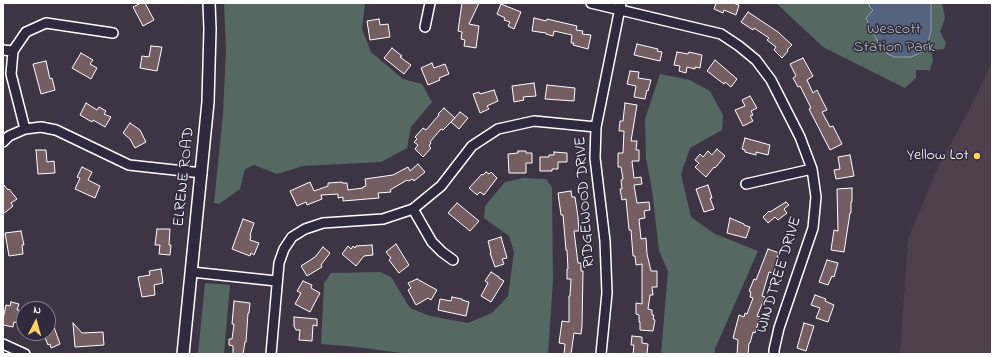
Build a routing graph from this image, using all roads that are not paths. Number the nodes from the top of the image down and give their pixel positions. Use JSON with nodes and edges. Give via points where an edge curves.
{"nodes":[{"id":1,"x":209,"y":3,"type":"edge"},
{"id":2,"x":430,"y":3,"type":"edge"},
{"id":3,"x":591,"y":3,"type":"edge"},
{"id":4,"x":621,"y":7,"type":"edge"},
{"id":5,"x":425,"y":27,"type":"dead end"},
{"id":6,"x":113,"y":33,"type":"dead end"},
{"id":7,"x":3,"y":50,"type":"edge"},
{"id":8,"x":13,"y":51,"type":"junction"},
{"id":9,"x":596,"y":127,"type":"junction"},
{"id":10,"x":25,"y":128,"type":"junction"},
{"id":11,"x":3,"y":142,"type":"edge"},
{"id":12,"x":812,"y":169,"type":"junction"},
{"id":13,"x":202,"y":173,"type":"junction"},
{"id":14,"x":746,"y":184,"type":"dead end"},
{"id":15,"x":413,"y":208,"type":"junction"},
{"id":16,"x":453,"y":260,"type":"dead end"},
{"id":17,"x":192,"y":272,"type":"junction"},
{"id":18,"x":276,"y":281,"type":"junction"},
{"id":19,"x":3,"y":344,"type":"edge"},
{"id":20,"x":25,"y":354,"type":"edge"},
{"id":21,"x":183,"y":354,"type":"edge"},
{"id":22,"x":271,"y":354,"type":"edge"},
{"id":23,"x":601,"y":354,"type":"edge"},
{"id":24,"x":774,"y":354,"type":"edge"}],
"edges":[{"from":1,"to":13,"type":"street","name":"ELRENE ROAD","via":[[208,102]]},
{"from":2,"to":5,"type":"street"},
{"from":3,"to":4,"type":"street","name":"WINDTREE DRIVE"},
{"from":4,"to":9,"type":"street","name":"RIDGEWOOD DRIVE"},
{"from":4,"to":12,"type":"street","name":"WINDTREE DRIVE","via":[[721,34],[756,60],[771,80],[800,137]]},
{"from":6,"to":8,"type":"street","via":[[46,23],[26,32]]},
{"from":7,"to":8,"type":"street"},
{"from":8,"to":10,"type":"street","via":[[11,74]]},
{"from":9,"to":15,"type":"street","via":[[534,121],[498,129],[472,146],[441,186]]},
{"from":9,"to":23,"type":"street","name":"RIDGEWOOD DRIVE","via":[[595,158],[605,241],[607,293]]},
{"from":10,"to":11,"type":"street"},
{"from":10,"to":13,"type":"street","via":[[41,127],[56,130],[129,165]]},
{"from":12,"to":14,"type":"street"},
{"from":12,"to":24,"type":"street","name":"WINDTREE DRIVE","via":[[816,197],[813,228],[779,328]]},
{"from":13,"to":17,"type":"street","name":"ELRENE ROAD"},
{"from":15,"to":16,"type":"street","via":[[432,242]]},
{"from":15,"to":18,"type":"street","via":[[383,219],[323,223],[305,229],[292,238],[284,249],[278,263]]},
{"from":17,"to":18,"type":"street"},
{"from":17,"to":21,"type":"street","name":"ELRENE ROAD"},
{"from":18,"to":22,"type":"street"},
{"from":19,"to":20,"type":"street"}]}
